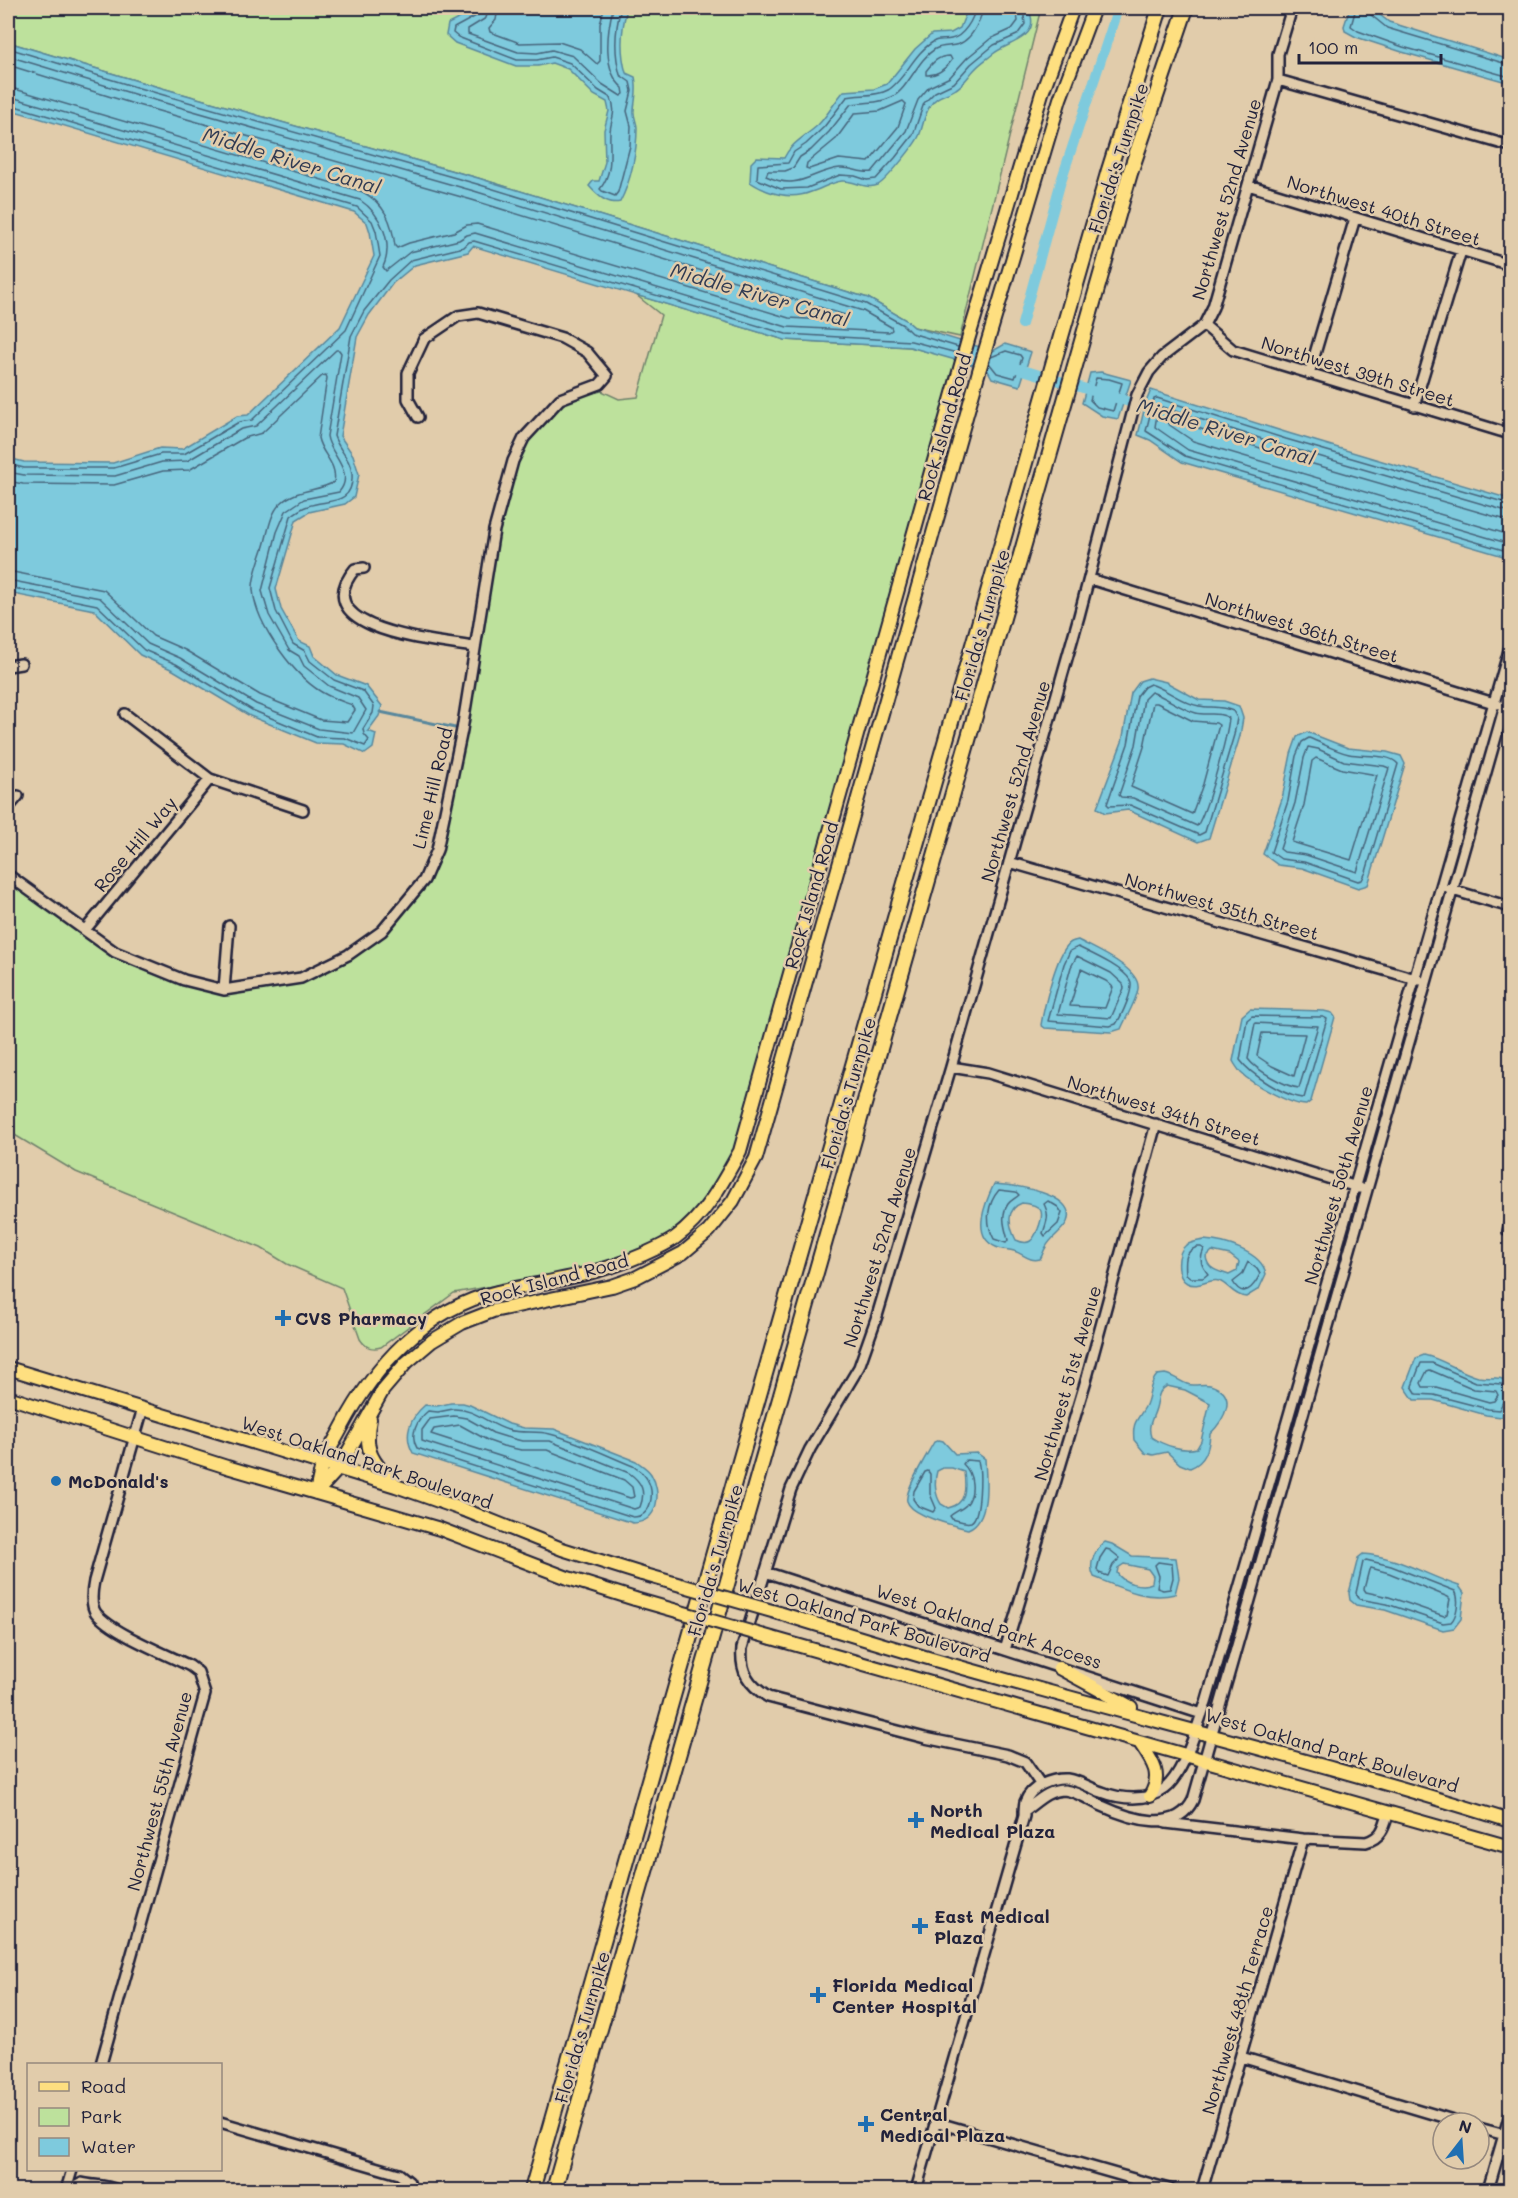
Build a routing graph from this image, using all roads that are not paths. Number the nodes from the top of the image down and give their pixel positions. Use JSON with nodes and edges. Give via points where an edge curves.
{"nodes":[{"id":1,"x":1073,"y":8,"type":"edge"},
{"id":2,"x":1094,"y":8,"type":"edge"},
{"id":3,"x":1160,"y":8,"type":"edge"},
{"id":4,"x":1186,"y":8,"type":"edge"},
{"id":5,"x":1292,"y":8,"type":"edge"},
{"id":6,"x":1278,"y":80,"type":"junction"},
{"id":7,"x":1510,"y":146,"type":"edge"},
{"id":8,"x":1248,"y":185,"type":"junction"},
{"id":9,"x":1355,"y":218,"type":"junction"},
{"id":10,"x":1461,"y":251,"type":"junction"},
{"id":11,"x":1510,"y":266,"type":"edge"},
{"id":12,"x":1204,"y":325,"type":"junction"},
{"id":13,"x":1309,"y":374,"type":"junction"},
{"id":14,"x":1414,"y":406,"type":"junction"},
{"id":15,"x":418,"y":417,"type":"dead end"},
{"id":16,"x":1510,"y":434,"type":"edge"},
{"id":17,"x":364,"y":568,"type":"dead end"},
{"id":18,"x":1090,"y":579,"type":"junction"},
{"id":19,"x":474,"y":647,"type":"junction"},
{"id":20,"x":1510,"y":647,"type":"edge"},
{"id":21,"x":21,"y":664,"type":"dead end"},
{"id":22,"x":8,"y":666,"type":"edge"},
{"id":23,"x":1510,"y":688,"type":"edge"},
{"id":24,"x":1494,"y":703,"type":"junction"},
{"id":25,"x":1505,"y":706,"type":"junction"},
{"id":26,"x":125,"y":714,"type":"dead end"},
{"id":27,"x":210,"y":779,"type":"junction"},
{"id":28,"x":18,"y":796,"type":"dead end"},
{"id":29,"x":8,"y":808,"type":"edge"},
{"id":30,"x":303,"y":810,"type":"dead end"},
{"id":31,"x":1009,"y":862,"type":"junction"},
{"id":32,"x":8,"y":875,"type":"edge"},
{"id":33,"x":1440,"y":887,"type":"junction"},
{"id":34,"x":1453,"y":890,"type":"junction"},
{"id":35,"x":1510,"y":907,"type":"edge"},
{"id":36,"x":229,"y":926,"type":"dead end"},
{"id":37,"x":86,"y":930,"type":"junction"},
{"id":38,"x":1414,"y":978,"type":"junction"},
{"id":39,"x":1426,"y":982,"type":"junction"},
{"id":40,"x":224,"y":990,"type":"junction"},
{"id":41,"x":951,"y":1067,"type":"junction"},
{"id":42,"x":1156,"y":1124,"type":"junction"},
{"id":43,"x":1355,"y":1186,"type":"junction"},
{"id":44,"x":1366,"y":1189,"type":"junction"},
{"id":45,"x":1329,"y":1277,"type":"junction"},
{"id":46,"x":1341,"y":1280,"type":"junction"},
{"id":47,"x":1303,"y":1365,"type":"junction"},
{"id":48,"x":8,"y":1368,"type":"edge"},
{"id":49,"x":1316,"y":1369,"type":"junction"},
{"id":50,"x":8,"y":1397,"type":"edge"},
{"id":51,"x":143,"y":1408,"type":"junction"},
{"id":52,"x":371,"y":1409,"type":"junction"},
{"id":53,"x":135,"y":1438,"type":"junction"},
{"id":54,"x":1279,"y":1448,"type":"junction"},
{"id":55,"x":1293,"y":1452,"type":"junction"},
{"id":56,"x":323,"y":1463,"type":"junction"},
{"id":57,"x":339,"y":1468,"type":"junction"},
{"id":58,"x":396,"y":1486,"type":"junction"},
{"id":59,"x":316,"y":1493,"type":"junction"},
{"id":60,"x":1256,"y":1528,"type":"junction"},
{"id":61,"x":1270,"y":1532,"type":"junction"},
{"id":62,"x":765,"y":1572,"type":"junction"},
{"id":63,"x":1005,"y":1650,"type":"junction"},
{"id":64,"x":1059,"y":1668,"type":"junction"},
{"id":65,"x":1202,"y":1714,"type":"junction"},
{"id":66,"x":1153,"y":1719,"type":"junction"},
{"id":67,"x":1195,"y":1730,"type":"junction"},
{"id":68,"x":1212,"y":1735,"type":"junction"},
{"id":69,"x":1140,"y":1743,"type":"junction"},
{"id":70,"x":1185,"y":1756,"type":"junction"},
{"id":71,"x":1204,"y":1761,"type":"junction"},
{"id":72,"x":1041,"y":1785,"type":"junction"},
{"id":73,"x":1150,"y":1796,"type":"junction"},
{"id":74,"x":1024,"y":1811,"type":"junction"},
{"id":75,"x":1388,"y":1814,"type":"junction"},
{"id":76,"x":1155,"y":1821,"type":"junction"},
{"id":77,"x":1510,"y":1821,"type":"edge"},
{"id":78,"x":1303,"y":1839,"type":"junction"},
{"id":79,"x":1510,"y":1847,"type":"edge"},
{"id":80,"x":1240,"y":2057,"type":"junction"},
{"id":81,"x":101,"y":2063,"type":"edge"},
{"id":82,"x":1431,"y":2114,"type":"edge"},
{"id":83,"x":1510,"y":2114,"type":"edge"},
{"id":84,"x":935,"y":2122,"type":"junction"},
{"id":85,"x":222,"y":2123,"type":"edge"},
{"id":86,"x":1491,"y":2131,"type":"edge"},
{"id":87,"x":1504,"y":2135,"type":"junction"},
{"id":88,"x":72,"y":2171,"type":"edge"},
{"id":89,"x":410,"y":2186,"type":"edge"},
{"id":90,"x":72,"y":2188,"type":"edge"},
{"id":91,"x":117,"y":2190,"type":"edge"},
{"id":92,"x":532,"y":2190,"type":"edge"},
{"id":93,"x":554,"y":2190,"type":"edge"},
{"id":94,"x":916,"y":2190,"type":"edge"},
{"id":95,"x":1172,"y":2190,"type":"edge"},
{"id":96,"x":1202,"y":2190,"type":"edge"},
{"id":97,"x":1488,"y":2190,"type":"edge"}],
"edges":[{"from":1,"to":56,"type":"main road","name":"Rock Island Road","via":[[1042,93],[968,340],[740,1151],[718,1191],[696,1220],[674,1239],[587,1275],[485,1296],[424,1327],[374,1375]]},
{"from":2,"to":52,"type":"main road","name":"Rock Island Road","via":[[1060,99],[979,371],[756,1158],[733,1201],[709,1231],[683,1253],[612,1286],[493,1311],[462,1323],[432,1341],[406,1364]]},
{"from":3,"to":92,"type":"highway","name":"Florida's Turnpike","via":[[1056,354]]},
{"from":4,"to":93,"type":"highway","name":"Florida's Turnpike","via":[[1130,173]]},
{"from":5,"to":6,"type":"street","name":"Northwest 52nd Avenue","via":[[1278,54]]},
{"from":6,"to":7,"type":"street"},
{"from":6,"to":8,"type":"street","name":"Northwest 52nd Avenue"},
{"from":8,"to":9,"type":"street","name":"Northwest 40th Street"},
{"from":8,"to":12,"type":"street","name":"Northwest 52nd Avenue","via":[[1213,307]]},
{"from":9,"to":10,"type":"street","name":"Northwest 40th Street"},
{"from":9,"to":13,"type":"street"},
{"from":10,"to":11,"type":"street","name":"Northwest 40th Street"},
{"from":10,"to":14,"type":"street"},
{"from":12,"to":13,"type":"street","name":"Northwest 39th Street","via":[[1233,350]]},
{"from":12,"to":18,"type":"street","name":"Northwest 52nd Avenue","via":[[1162,357],[1139,390]]},
{"from":13,"to":14,"type":"street","name":"Northwest 39th Street"},
{"from":14,"to":16,"type":"street","name":"Northwest 39th Street"},
{"from":15,"to":19,"type":"street","name":"Lime Hill Road","via":[[408,399],[408,373],[424,339],[458,316],[478,314],[562,338],[587,352],[607,376],[600,384],[560,399],[524,438],[513,461],[494,530]]},
{"from":17,"to":19,"type":"street","via":[[355,569],[345,581],[342,595],[348,610],[367,622],[407,637]]},
{"from":18,"to":24,"type":"street","name":"Northwest 36th Street"},
{"from":18,"to":31,"type":"street","name":"Northwest 52nd Avenue"},
{"from":19,"to":40,"type":"street","name":"Lime Hill Road","via":[[450,791],[437,850],[424,880],[382,931],[348,955],[302,978]]},
{"from":20,"to":24,"type":"street","name":"Northwest 50th Avenue"},
{"from":21,"to":22,"type":"street"},
{"from":23,"to":25,"type":"street","name":"Northwest 50th Avenue"},
{"from":24,"to":25,"type":"street","name":"Northwest 36th Street"},
{"from":24,"to":33,"type":"street","name":"Northwest 50th Avenue"},
{"from":25,"to":34,"type":"street","name":"Northwest 50th Avenue"},
{"from":26,"to":27,"type":"street"},
{"from":27,"to":30,"type":"street"},
{"from":27,"to":37,"type":"street","name":"Rose Hill Way"},
{"from":28,"to":29,"type":"street"},
{"from":31,"to":38,"type":"street","name":"Northwest 35th Street"},
{"from":31,"to":41,"type":"street","name":"Northwest 52nd Avenue"},
{"from":32,"to":37,"type":"street","name":"Lime Hill Road"},
{"from":33,"to":34,"type":"street"},
{"from":33,"to":38,"type":"street","name":"Northwest 50th Avenue"},
{"from":34,"to":35,"type":"street"},
{"from":34,"to":39,"type":"street","name":"Northwest 50th Avenue"},
{"from":36,"to":40,"type":"street"},
{"from":37,"to":40,"type":"street","name":"Lime Hill Road","via":[[114,952],[152,969]]},
{"from":38,"to":39,"type":"street","name":"Northwest 35th Street"},
{"from":38,"to":43,"type":"street","name":"Northwest 50th Avenue"},
{"from":39,"to":44,"type":"street","name":"Northwest 50th Avenue"},
{"from":41,"to":42,"type":"street","name":"Northwest 34th Street","via":[[988,1073]]},
{"from":41,"to":62,"type":"street","name":"Northwest 52nd Avenue","via":[[859,1367],[790,1489]]},
{"from":42,"to":43,"type":"street","name":"Northwest 34th Street"},
{"from":42,"to":63,"type":"street","name":"Northwest 51st Avenue","via":[[1087,1377]]},
{"from":43,"to":44,"type":"street","name":"Northwest 34th Street"},
{"from":43,"to":45,"type":"street","name":"Northwest 50th Avenue"},
{"from":44,"to":46,"type":"street","name":"Northwest 50th Avenue"},
{"from":45,"to":46,"type":"street"},
{"from":45,"to":47,"type":"street","name":"Northwest 50th Avenue"},
{"from":46,"to":49,"type":"street","name":"Northwest 50th Avenue"},
{"from":47,"to":49,"type":"street"},
{"from":47,"to":54,"type":"street","name":"Northwest 50th Avenue"},
{"from":48,"to":51,"type":"main road","name":"West Oakland Park Boulevard"},
{"from":49,"to":55,"type":"street","name":"Northwest 50th Avenue"},
{"from":50,"to":53,"type":"main road"},
{"from":51,"to":53,"type":"street","name":"Northwest 55th Avenue"},
{"from":51,"to":56,"type":"main road","name":"West Oakland Park Boulevard"},
{"from":52,"to":57,"type":"main road","name":"Rock Island Road"},
{"from":52,"to":58,"type":"main road","via":[[368,1449],[372,1460]]},
{"from":53,"to":59,"type":"main road"},
{"from":53,"to":81,"type":"street","name":"Northwest 55th Avenue","via":[[94,1581],[95,1612],[111,1626],[190,1666],[198,1672],[205,1694]]},
{"from":54,"to":55,"type":"street"},
{"from":54,"to":60,"type":"street","name":"Northwest 50th Avenue"},
{"from":55,"to":61,"type":"street","name":"Northwest 50th Avenue"},
{"from":56,"to":57,"type":"main road","name":"West Oakland Park Boulevard"},
{"from":56,"to":59,"type":"main road","name":"Rock Island Road"},
{"from":57,"to":58,"type":"main road","name":"West Oakland Park Boulevard"},
{"from":57,"to":59,"type":"main road","name":"Rock Island Road"},
{"from":58,"to":66,"type":"main road","name":"West Oakland Park Boulevard","bridge":true,"via":[[642,1575],[936,1661]]},
{"from":59,"to":69,"type":"main road","bridge":true,"via":[[440,1529],[635,1599]]},
{"from":60,"to":61,"type":"street"},
{"from":60,"to":65,"type":"street","name":"Northwest 50th Avenue"},
{"from":61,"to":68,"type":"street","name":"Northwest 50th Avenue"},
{"from":62,"to":63,"type":"street","name":"West Oakland Park Access"},
{"from":62,"to":72,"type":"street","name":"Northwest 52nd Avenue","via":[[742,1648],[746,1678],[754,1688],[768,1697],[904,1733],[1008,1755],[1025,1762]]},
{"from":63,"to":64,"type":"street","name":"West Oakland Park Access"},
{"from":64,"to":65,"type":"street","name":"West Oakland Park Access"},
{"from":64,"to":66,"type":"main road"},
{"from":65,"to":67,"type":"street","name":"Northwest 50th Avenue"},
{"from":66,"to":67,"type":"main road","name":"West Oakland Park Boulevard"},
{"from":67,"to":68,"type":"main road","name":"West Oakland Park Boulevard"},
{"from":67,"to":70,"type":"street","name":"Northwest 50th Avenue"},
{"from":68,"to":71,"type":"street","name":"Northwest 50th Avenue"},
{"from":68,"to":77,"type":"main road","name":"West Oakland Park Boulevard"},
{"from":69,"to":70,"type":"main road"},
{"from":69,"to":73,"type":"main road","via":[[1157,1771]]},
{"from":70,"to":71,"type":"main road"},
{"from":70,"to":73,"type":"street","name":"Northwest 50th Avenue","via":[[1166,1788]]},
{"from":71,"to":75,"type":"main road"},
{"from":71,"to":76,"type":"street","name":"Northwest 50th Avenue","via":[[1190,1807],[1179,1817]]},
{"from":72,"to":73,"type":"street","via":[[1067,1779],[1116,1796]]},
{"from":72,"to":74,"type":"street","via":[[1029,1796]]},
{"from":74,"to":76,"type":"street","via":[[1050,1792],[1066,1790],[1105,1808]]},
{"from":74,"to":84,"type":"street"},
{"from":75,"to":78,"type":"street","via":[[1376,1840]]},
{"from":75,"to":79,"type":"main road"},
{"from":76,"to":78,"type":"street"},
{"from":78,"to":80,"type":"street","name":"Northwest 48th Terrace"},
{"from":80,"to":82,"type":"street"},
{"from":80,"to":96,"type":"street","name":"Northwest 48th Terrace"},
{"from":83,"to":87,"type":"street"},
{"from":84,"to":94,"type":"street"},
{"from":84,"to":95,"type":"street"},
{"from":85,"to":89,"type":"street","via":[[399,2174]]},
{"from":86,"to":87,"type":"street"},
{"from":87,"to":97,"type":"street"},
{"from":88,"to":90,"type":"street"},
{"from":90,"to":91,"type":"street","via":[[82,2183]]}]}
